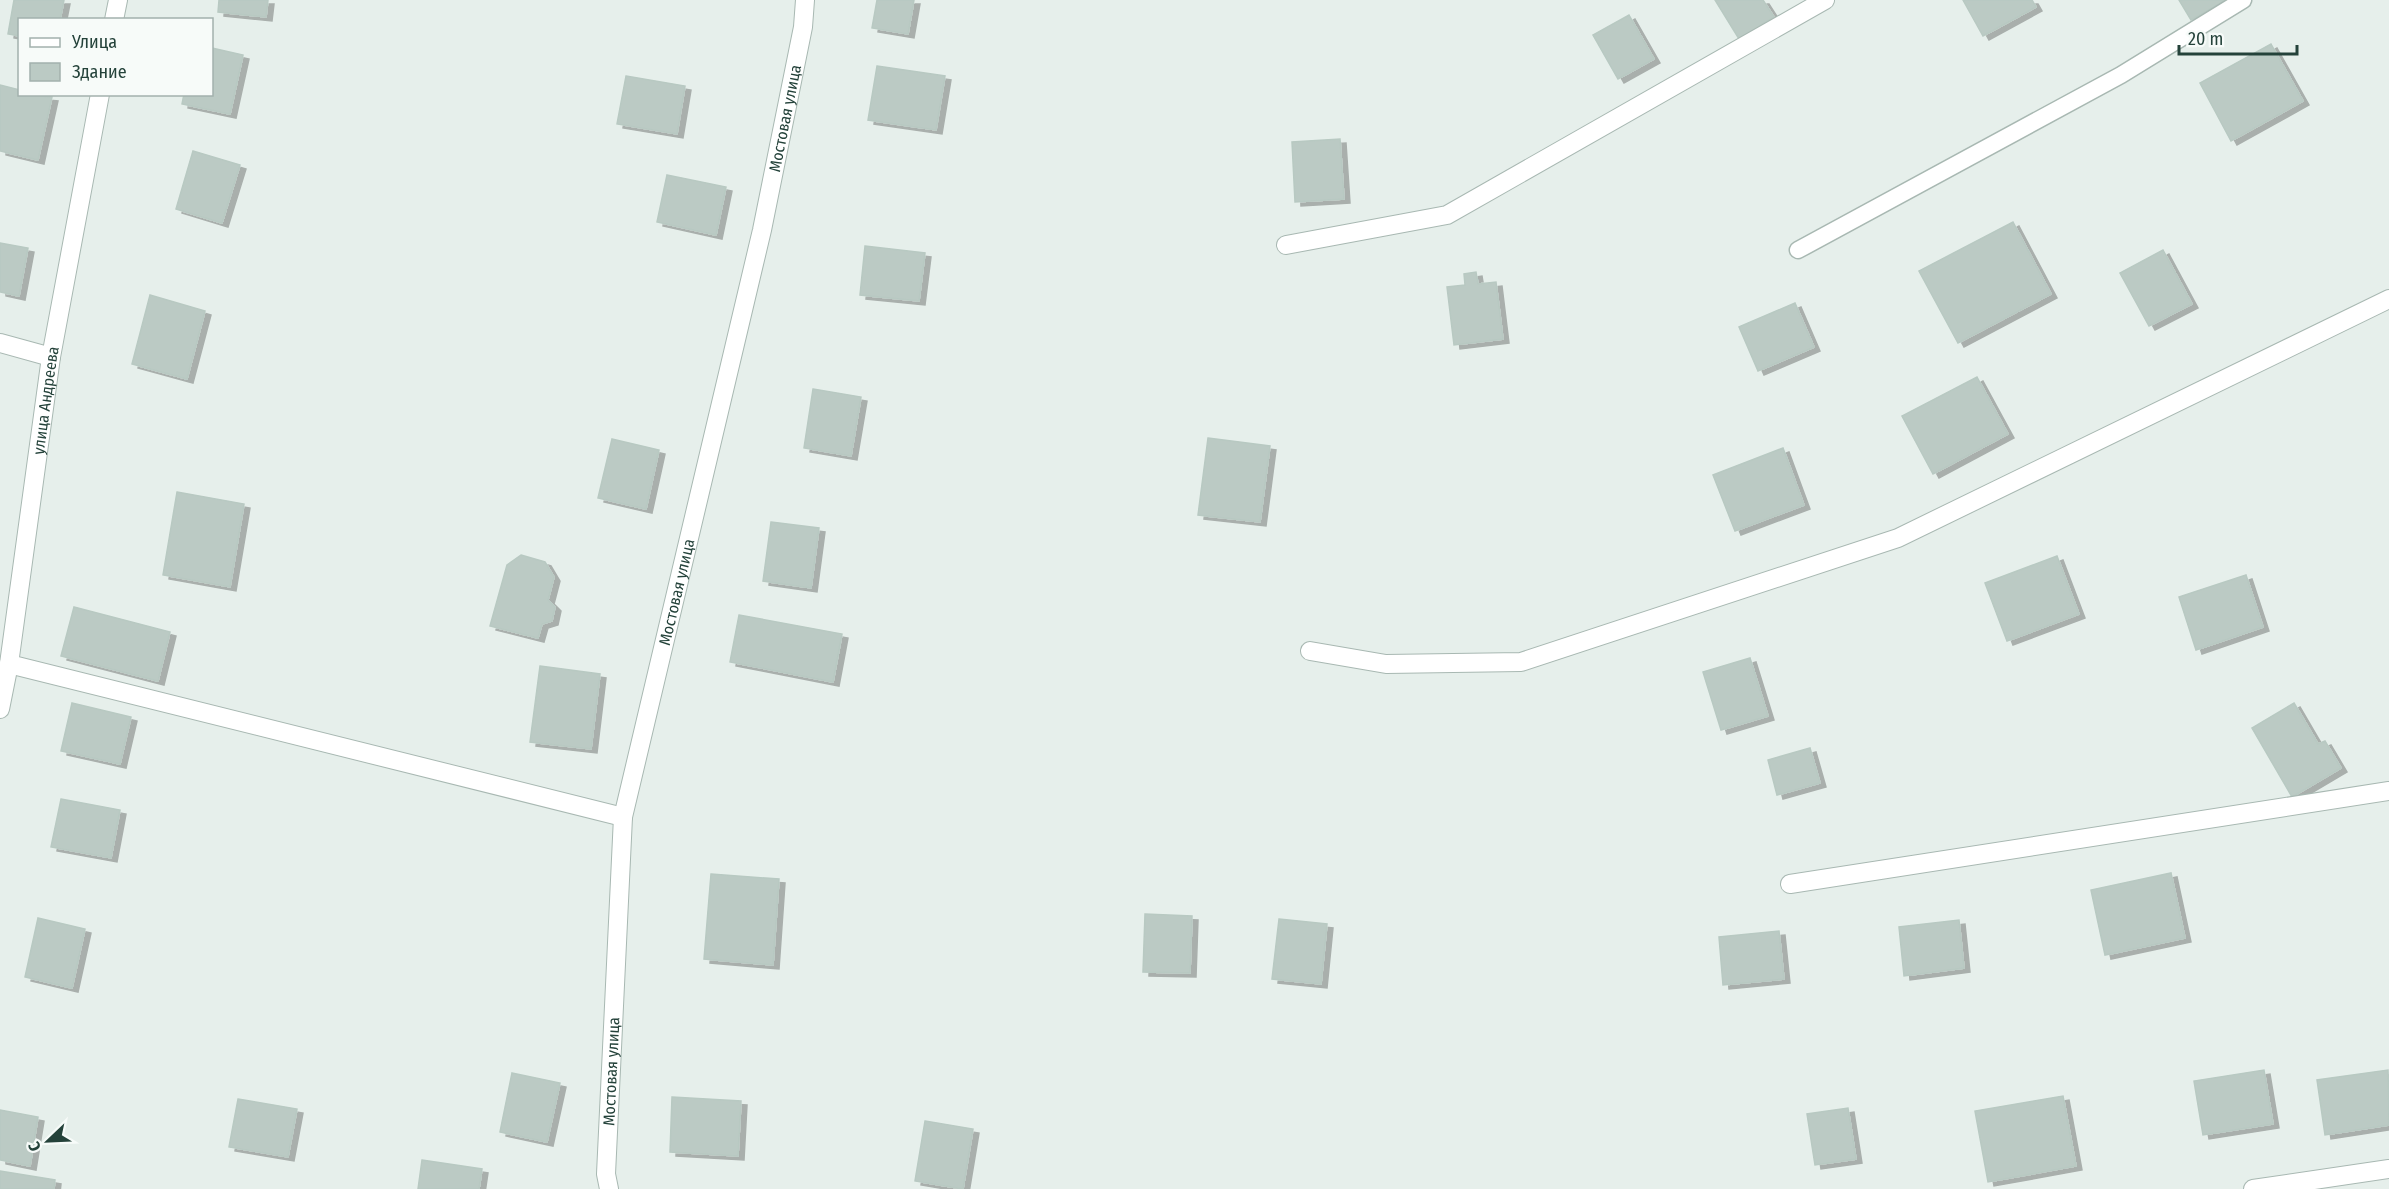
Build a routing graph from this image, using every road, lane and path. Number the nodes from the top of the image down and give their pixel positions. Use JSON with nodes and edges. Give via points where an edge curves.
{"nodes":[{"id":1,"x":118,"y":0,"type":"edge"},
{"id":2,"x":806,"y":0,"type":"edge"},
{"id":3,"x":1825,"y":0,"type":"edge"},
{"id":4,"x":2243,"y":0,"type":"edge"},
{"id":5,"x":114,"y":18,"type":"edge"},
{"id":6,"x":100,"y":96,"type":"edge"},
{"id":7,"x":1286,"y":245,"type":"dead end"},
{"id":8,"x":1798,"y":250,"type":"dead end"},
{"id":9,"x":2389,"y":299,"type":"edge"},
{"id":10,"x":0,"y":344,"type":"edge"},
{"id":11,"x":51,"y":357,"type":"junction"},
{"id":12,"x":1310,"y":651,"type":"dead end"},
{"id":13,"x":9,"y":664,"type":"junction"},
{"id":14,"x":0,"y":709,"type":"edge"},
{"id":15,"x":2389,"y":791,"type":"edge"},
{"id":16,"x":623,"y":817,"type":"junction"},
{"id":17,"x":1790,"y":884,"type":"dead end"},
{"id":18,"x":2389,"y":1169,"type":"edge"},
{"id":19,"x":609,"y":1189,"type":"edge"},
{"id":20,"x":2253,"y":1189,"type":"edge"}],
"edges":[{"from":1,"to":5,"type":"street"},
{"from":2,"to":16,"type":"street","name":"Мостовая улица","via":[[762,230]]},
{"from":3,"to":7,"type":"street","via":[[1446,215]]},
{"from":4,"to":8,"type":"lane","via":[[2121,75]]},
{"from":6,"to":11,"type":"street","name":"улица Андреева"},
{"from":9,"to":12,"type":"street","via":[[1898,538],[1521,662],[1386,664]]},
{"from":10,"to":11,"type":"street"},
{"from":11,"to":13,"type":"street","name":"улица Андреева"},
{"from":13,"to":14,"type":"street","name":"улица Андреева"},
{"from":13,"to":16,"type":"street"},
{"from":15,"to":17,"type":"street"},
{"from":16,"to":19,"type":"street","name":"Мостовая улица","via":[[606,1174]]},
{"from":18,"to":20,"type":"street"}]}
